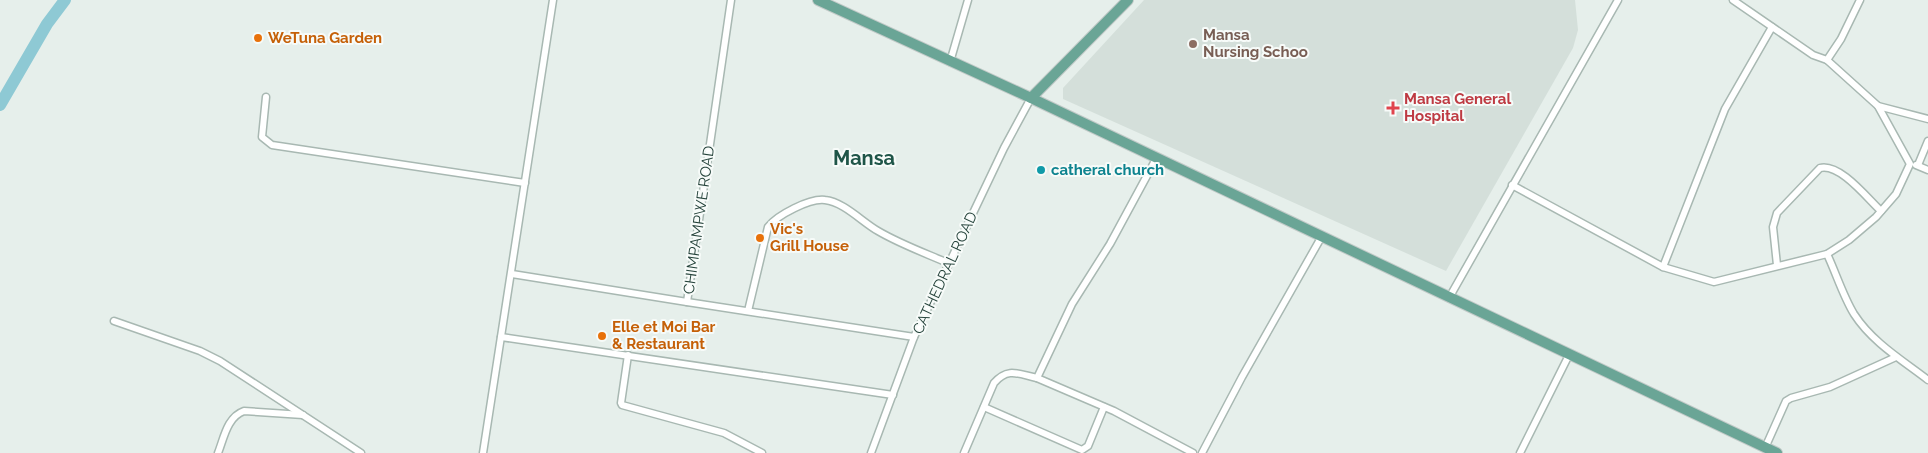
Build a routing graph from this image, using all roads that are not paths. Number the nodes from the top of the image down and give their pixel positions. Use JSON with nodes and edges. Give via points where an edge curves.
{"nodes":[{"id":1,"x":553,"y":0,"type":"edge"},
{"id":2,"x":731,"y":0,"type":"edge"},
{"id":3,"x":818,"y":0,"type":"edge"},
{"id":4,"x":968,"y":0,"type":"edge"},
{"id":5,"x":1128,"y":0,"type":"edge"},
{"id":6,"x":1618,"y":0,"type":"edge"},
{"id":7,"x":1733,"y":0,"type":"edge"},
{"id":8,"x":1860,"y":0,"type":"edge"},
{"id":9,"x":1772,"y":27,"type":"junction"},
{"id":10,"x":1827,"y":60,"type":"junction"},
{"id":11,"x":950,"y":62,"type":"junction"},
{"id":12,"x":266,"y":97,"type":"dead end"},
{"id":13,"x":1031,"y":98,"type":"junction"},
{"id":14,"x":1878,"y":106,"type":"junction"},
{"id":15,"x":1928,"y":119,"type":"edge"},
{"id":16,"x":1928,"y":141,"type":"edge"},
{"id":17,"x":1156,"y":159,"type":"junction"},
{"id":18,"x":1910,"y":164,"type":"junction"},
{"id":19,"x":1918,"y":165,"type":"junction"},
{"id":20,"x":1928,"y":170,"type":"edge"},
{"id":21,"x":525,"y":183,"type":"junction"},
{"id":22,"x":1512,"y":185,"type":"junction"},
{"id":23,"x":1881,"y":211,"type":"junction"},
{"id":24,"x":1322,"y":236,"type":"junction"},
{"id":25,"x":1827,"y":254,"type":"junction"},
{"id":26,"x":948,"y":263,"type":"junction"},
{"id":27,"x":1777,"y":265,"type":"junction"},
{"id":28,"x":1663,"y":268,"type":"junction"},
{"id":29,"x":512,"y":274,"type":"junction"},
{"id":30,"x":1450,"y":298,"type":"junction"},
{"id":31,"x":687,"y":302,"type":"junction"},
{"id":32,"x":748,"y":311,"type":"junction"},
{"id":33,"x":114,"y":321,"type":"dead end"},
{"id":34,"x":501,"y":337,"type":"junction"},
{"id":35,"x":914,"y":337,"type":"junction"},
{"id":36,"x":628,"y":355,"type":"junction"},
{"id":37,"x":1569,"y":355,"type":"junction"},
{"id":38,"x":1896,"y":357,"type":"junction"},
{"id":39,"x":1037,"y":378,"type":"junction"},
{"id":40,"x":1928,"y":380,"type":"edge"},
{"id":41,"x":893,"y":395,"type":"junction"},
{"id":42,"x":984,"y":407,"type":"junction"},
{"id":43,"x":1104,"y":407,"type":"junction"},
{"id":44,"x":304,"y":415,"type":"junction"},
{"id":45,"x":1765,"y":448,"type":"junction"},
{"id":46,"x":218,"y":453,"type":"edge"},
{"id":47,"x":361,"y":453,"type":"edge"},
{"id":48,"x":483,"y":453,"type":"edge"},
{"id":49,"x":762,"y":453,"type":"edge"},
{"id":50,"x":871,"y":453,"type":"edge"},
{"id":51,"x":964,"y":453,"type":"edge"},
{"id":52,"x":1193,"y":453,"type":"edge"},
{"id":53,"x":1202,"y":453,"type":"edge"},
{"id":54,"x":1520,"y":453,"type":"edge"},
{"id":55,"x":1777,"y":453,"type":"edge"}],
"edges":[{"from":1,"to":21,"type":"street"},
{"from":2,"to":31,"type":"street","name":"CHIMPAMPWE ROAD"},
{"from":3,"to":11,"type":"main road"},
{"from":4,"to":11,"type":"street"},
{"from":5,"to":13,"type":"main road"},
{"from":6,"to":22,"type":"street"},
{"from":7,"to":9,"type":"street"},
{"from":8,"to":10,"type":"street"},
{"from":9,"to":10,"type":"street","via":[[1813,55]]},
{"from":9,"to":28,"type":"street","via":[[1725,109]]},
{"from":10,"to":14,"type":"street"},
{"from":11,"to":13,"type":"main road"},
{"from":12,"to":21,"type":"street","via":[[261,130],[262,137],[272,145]]},
{"from":13,"to":17,"type":"main road"},
{"from":13,"to":26,"type":"street","name":"CATHEDRAL ROAD"},
{"from":14,"to":15,"type":"street"},
{"from":14,"to":18,"type":"street"},
{"from":16,"to":19,"type":"street"},
{"from":17,"to":24,"type":"main road"},
{"from":17,"to":39,"type":"street","via":[[1110,244],[1072,304]]},
{"from":18,"to":19,"type":"street"},
{"from":18,"to":23,"type":"street","via":[[1896,194]]},
{"from":19,"to":20,"type":"street"},
{"from":21,"to":29,"type":"street"},
{"from":22,"to":28,"type":"street"},
{"from":22,"to":30,"type":"street"},
{"from":23,"to":25,"type":"street"},
{"from":23,"to":27,"type":"street","via":[[1838,170],[1826,166],[1820,168],[1777,213],[1774,220]]},
{"from":24,"to":30,"type":"main road"},
{"from":24,"to":53,"type":"street"},
{"from":25,"to":27,"type":"street"},
{"from":25,"to":38,"type":"street","via":[[1853,313],[1866,331]]},
{"from":26,"to":32,"type":"street","via":[[877,231],[841,206],[815,200],[774,218],[768,227]]},
{"from":26,"to":35,"type":"street","name":"CATHEDRAL ROAD"},
{"from":27,"to":28,"type":"street","via":[[1714,282]]},
{"from":29,"to":31,"type":"street"},
{"from":29,"to":34,"type":"street"},
{"from":30,"to":37,"type":"main road"},
{"from":31,"to":32,"type":"street","name":"CHIMPAMPWE ROAD"},
{"from":32,"to":35,"type":"street","name":"CHIMPAMPWE ROAD"},
{"from":33,"to":44,"type":"street","via":[[200,351]]},
{"from":34,"to":36,"type":"street"},
{"from":34,"to":48,"type":"street"},
{"from":35,"to":41,"type":"street","name":"CATHEDRAL ROAD"},
{"from":36,"to":41,"type":"street"},
{"from":36,"to":49,"type":"street","via":[[622,405],[724,433]]},
{"from":37,"to":45,"type":"main road"},
{"from":37,"to":54,"type":"street"},
{"from":38,"to":40,"type":"street"},
{"from":38,"to":45,"type":"street","via":[[1830,387],[1786,401]]},
{"from":39,"to":42,"type":"street","via":[[1004,373],[994,383]]},
{"from":39,"to":43,"type":"street"},
{"from":41,"to":50,"type":"street","name":"CATHEDRAL ROAD"},
{"from":42,"to":43,"type":"street","via":[[1082,450],[1088,446]]},
{"from":42,"to":51,"type":"street"},
{"from":43,"to":52,"type":"street"},
{"from":44,"to":46,"type":"street","via":[[244,410],[231,420]]},
{"from":44,"to":47,"type":"street"},
{"from":45,"to":55,"type":"main road"}]}
